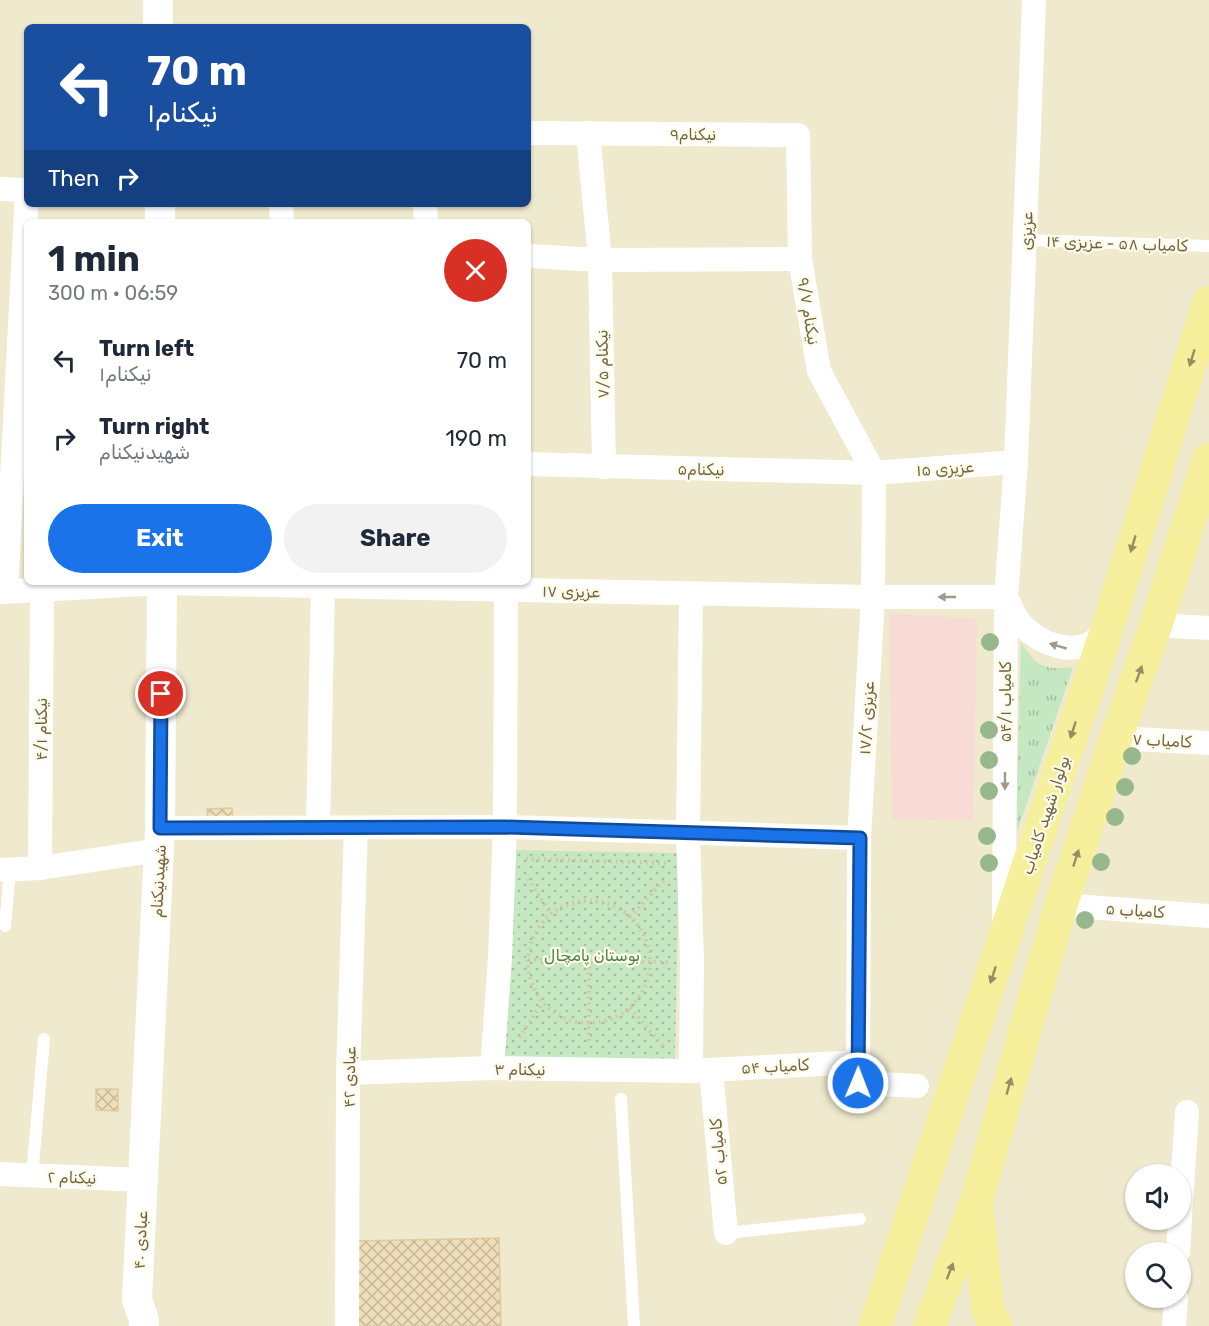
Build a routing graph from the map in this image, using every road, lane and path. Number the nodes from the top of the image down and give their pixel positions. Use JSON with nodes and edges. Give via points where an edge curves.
{"nodes":[{"id":1,"x":158,"y":0,"type":"edge"},
{"id":2,"x":1034,"y":0,"type":"edge"},
{"id":3,"x":158,"y":24,"type":"edge"},
{"id":4,"x":531,"y":133,"type":"edge"},
{"id":5,"x":588,"y":134,"type":"junction"},
{"id":6,"x":798,"y":135,"type":"joint"},
{"id":7,"x":0,"y":189,"type":"edge"},
{"id":8,"x":24,"y":191,"type":"edge"},
{"id":9,"x":1025,"y":240,"type":"junction"},
{"id":10,"x":24,"y":241,"type":"edge"},
{"id":11,"x":1209,"y":246,"type":"edge"},
{"id":12,"x":531,"y":256,"type":"edge"},
{"id":13,"x":800,"y":259,"type":"junction"},
{"id":14,"x":600,"y":260,"type":"junction"},
{"id":15,"x":1209,"y":302,"type":"edge"},
{"id":16,"x":1209,"y":459,"type":"edge"},
{"id":17,"x":1016,"y":462,"type":"junction"},
{"id":18,"x":531,"y":464,"type":"edge"},
{"id":19,"x":604,"y":467,"type":"junction"},
{"id":20,"x":874,"y":473,"type":"junction"},
{"id":21,"x":117,"y":585,"type":"edge"},
{"id":22,"x":162,"y":585,"type":"edge"},
{"id":23,"x":284,"y":585,"type":"edge"},
{"id":24,"x":324,"y":586,"type":"junction"},
{"id":25,"x":42,"y":590,"type":"junction"},
{"id":26,"x":506,"y":590,"type":"junction"},
{"id":27,"x":3,"y":592,"type":"edge"},
{"id":28,"x":691,"y":594,"type":"junction"},
{"id":29,"x":873,"y":597,"type":"junction"},
{"id":30,"x":1006,"y":597,"type":"junction"},
{"id":31,"x":1156,"y":625,"type":"junction"},
{"id":32,"x":1108,"y":626,"type":"junction"},
{"id":33,"x":1209,"y":628,"type":"edge"},
{"id":34,"x":1116,"y":738,"type":"junction"},
{"id":35,"x":1209,"y":743,"type":"edge"},
{"id":36,"x":505,"y":827,"type":"junction"},
{"id":37,"x":318,"y":828,"type":"junction"},
{"id":38,"x":356,"y":828,"type":"junction"},
{"id":39,"x":688,"y":834,"type":"junction"},
{"id":40,"x":860,"y":838,"type":"junction"},
{"id":41,"x":160,"y":839,"type":"junction"},
{"id":42,"x":514,"y":858,"type":"dead end"},
{"id":43,"x":667,"y":863,"type":"dead end"},
{"id":44,"x":40,"y":868,"type":"junction"},
{"id":45,"x":5,"y":870,"type":"edge"},
{"id":46,"x":1061,"y":905,"type":"junction"},
{"id":47,"x":1209,"y":916,"type":"edge"},
{"id":48,"x":5,"y":926,"type":"dead end"},
{"id":49,"x":1004,"y":942,"type":"junction"},
{"id":50,"x":500,"y":958,"type":"junction"},
{"id":51,"x":527,"y":960,"type":"junction"},
{"id":52,"x":589,"y":961,"type":"junction"},
{"id":53,"x":650,"y":962,"type":"junction"},
{"id":54,"x":692,"y":962,"type":"junction"},
{"id":55,"x":630,"y":1008,"type":"junction"},
{"id":56,"x":589,"y":1024,"type":"junction"},
{"id":57,"x":44,"y":1039,"type":"dead end"},
{"id":58,"x":858,"y":1062,"type":"junction"},
{"id":59,"x":492,"y":1068,"type":"junction"},
{"id":60,"x":589,"y":1070,"type":"junction"},
{"id":61,"x":701,"y":1070,"type":"junction"},
{"id":62,"x":348,"y":1073,"type":"junction"},
{"id":63,"x":917,"y":1086,"type":"dead end"},
{"id":64,"x":621,"y":1099,"type":"dead end"},
{"id":65,"x":1187,"y":1112,"type":"dead end"},
{"id":66,"x":1184,"y":1164,"type":"edge"},
{"id":67,"x":0,"y":1174,"type":"edge"},
{"id":68,"x":32,"y":1176,"type":"junction"},
{"id":69,"x":144,"y":1180,"type":"junction"},
{"id":70,"x":976,"y":1203,"type":"junction"},
{"id":71,"x":860,"y":1219,"type":"dead end"},
{"id":72,"x":726,"y":1233,"type":"joint"},
{"id":73,"x":1175,"y":1308,"type":"edge"},
{"id":74,"x":136,"y":1317,"type":"edge"},
{"id":75,"x":347,"y":1326,"type":"edge"},
{"id":76,"x":634,"y":1326,"type":"edge"},
{"id":77,"x":875,"y":1326,"type":"edge"},
{"id":78,"x":929,"y":1326,"type":"edge"},
{"id":79,"x":996,"y":1326,"type":"edge"},
{"id":80,"x":1174,"y":1326,"type":"edge"}],
"edges":[{"from":1,"to":3,"type":"street"},
{"from":2,"to":9,"type":"street","name":"عزیزی"},
{"from":4,"to":5,"type":"street","name":"نیکنام۹"},
{"from":5,"to":6,"type":"street","name":"نیکنام۹"},
{"from":5,"to":14,"type":"street"},
{"from":6,"to":13,"type":"street","name":"نیکنام ۹/۷"},
{"from":7,"to":8,"type":"street"},
{"from":9,"to":11,"type":"lane","name":"کامیاب ۵۸ - عزیزی ۱۴"},
{"from":9,"to":17,"type":"street","name":"عزیزی"},
{"from":10,"to":27,"type":"street"},
{"from":12,"to":14,"type":"street"},
{"from":13,"to":14,"type":"street"},
{"from":13,"to":20,"type":"street","name":"نیکنام ۹/۷","via":[[819,371]]},
{"from":14,"to":19,"type":"street","name":"نیکنام ۷/۵"},
{"from":15,"to":32,"type":"main road","name":"بولوار شهید کامیاب","one_way":true},
{"from":16,"to":31,"type":"main road"},
{"from":17,"to":20,"type":"street","name":"عزیزی ۱۵"},
{"from":17,"to":30,"type":"street","name":"کامیاب ۵۴/۱"},
{"from":18,"to":19,"type":"street","name":"نیکنام۵"},
{"from":19,"to":20,"type":"street","name":"نیکنام۵"},
{"from":20,"to":29,"type":"street"},
{"from":21,"to":25,"type":"street","name":"عزیزی ۱۷"},
{"from":22,"to":41,"type":"street","name":"شهیدنیکنام"},
{"from":23,"to":24,"type":"street","name":"عزیزی ۱۷"},
{"from":24,"to":26,"type":"street","name":"عزیزی ۱۷"},
{"from":24,"to":37,"type":"street"},
{"from":25,"to":27,"type":"street","name":"عزیزی ۱۷"},
{"from":25,"to":44,"type":"street","name":"نیکنام ۴/۱"},
{"from":26,"to":28,"type":"street","name":"عزیزی ۱۷"},
{"from":26,"to":36,"type":"street"},
{"from":28,"to":29,"type":"street","name":"عزیزی ۱۷"},
{"from":28,"to":39,"type":"street","name":"کامیاب ۵۲"},
{"from":30,"to":29,"type":"street","name":"عزیزی ۱۷","one_way":true},
{"from":29,"to":40,"type":"street","name":"عزیزی ۱۷/۲"},
{"from":32,"to":30,"type":"street","one_way":true,"via":[[1084,646],[1068,649],[1053,645],[1036,638],[1019,623]]},
{"from":30,"to":49,"type":"street","name":"کامیاب ۵۴/۱","one_way":true},
{"from":31,"to":33,"type":"street"},
{"from":34,"to":31,"type":"main road","one_way":true},
{"from":32,"to":49,"type":"main road","name":"بولوار شهید کامیاب","one_way":true},
{"from":34,"to":35,"type":"street","name":"کامیاب ۷"},
{"from":46,"to":34,"type":"main road","one_way":true},
{"from":36,"to":38,"type":"street"},
{"from":36,"to":39,"type":"street"},
{"from":36,"to":50,"type":"street"},
{"from":37,"to":38,"type":"street"},
{"from":37,"to":41,"type":"street"},
{"from":38,"to":62,"type":"street","name":"عبادی ۴۲"},
{"from":39,"to":40,"type":"street"},
{"from":39,"to":54,"type":"street","name":"کامیاب ۵۲"},
{"from":40,"to":58,"type":"street","name":"عزیزی ۱۷/۲"},
{"from":41,"to":44,"type":"street"},
{"from":41,"to":69,"type":"street","name":"شهیدنیکنام"},
{"from":42,"to":43,"type":"path"},
{"from":44,"to":45,"type":"street"},
{"from":45,"to":48,"type":"lane"},
{"from":46,"to":47,"type":"street","name":"کامیاب ۵"},
{"from":70,"to":46,"type":"main road","one_way":true},
{"from":49,"to":77,"type":"main road","name":"بولوار شهید کامیاب","one_way":true},
{"from":50,"to":51,"type":"path"},
{"from":50,"to":59,"type":"street"},
{"from":51,"to":52,"type":"path"},
{"from":51,"to":53,"type":"path","via":[[531,942],[550,914],[582,901],[616,907],[630,917],[641,930]]},
{"from":51,"to":56,"type":"path","via":[[534,990],[543,1003],[556,1014]]},
{"from":52,"to":53,"type":"path"},
{"from":52,"to":56,"type":"path"},
{"from":53,"to":54,"type":"path"},
{"from":53,"to":55,"type":"path","via":[[648,980]]},
{"from":54,"to":61,"type":"street","name":"کامیاب ۵۲"},
{"from":55,"to":56,"type":"path","via":[[617,1017]]},
{"from":55,"to":61,"type":"path","via":[[675,1060]]},
{"from":56,"to":60,"type":"path"},
{"from":57,"to":68,"type":"lane"},
{"from":58,"to":61,"type":"street","name":"کامیاب ۵۴"},
{"from":58,"to":63,"type":"street","via":[[858,1083]]},
{"from":59,"to":60,"type":"street","name":"نیکنام ۳"},
{"from":59,"to":62,"type":"street","name":"نیکنام ۳"},
{"from":60,"to":61,"type":"street","name":"نیکنام ۳"},
{"from":61,"to":72,"type":"street","name":"کامیاب ۵۲"},
{"from":62,"to":75,"type":"street","name":"عبادی ۴۲"},
{"from":64,"to":76,"type":"lane"},
{"from":65,"to":66,"type":"street"},
{"from":67,"to":68,"type":"street","name":"نیکنام ۲"},
{"from":68,"to":69,"type":"street","name":"نیکنام ۲"},
{"from":69,"to":74,"type":"street","name":"عبادی ۴۰"},
{"from":78,"to":70,"type":"main road","one_way":true},
{"from":70,"to":79,"type":"main road","via":[[988,1311]]},
{"from":71,"to":72,"type":"lane"},
{"from":73,"to":80,"type":"street"}]}
